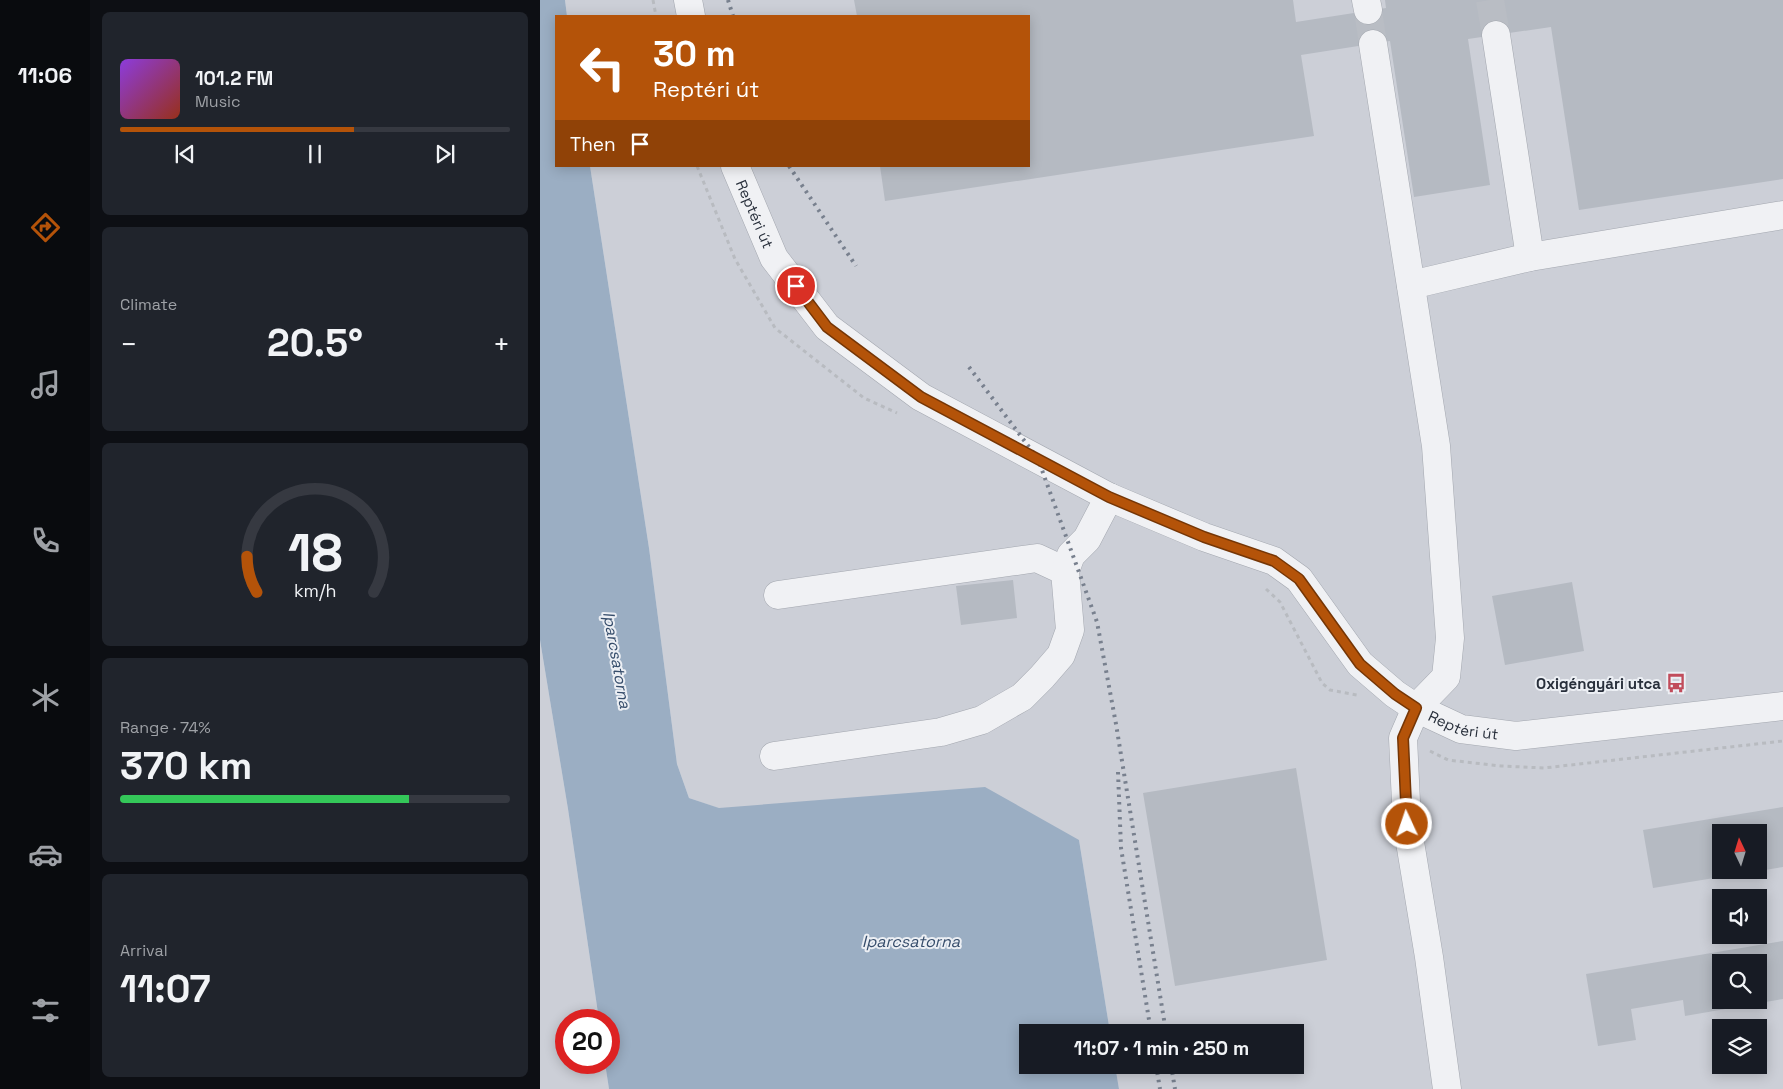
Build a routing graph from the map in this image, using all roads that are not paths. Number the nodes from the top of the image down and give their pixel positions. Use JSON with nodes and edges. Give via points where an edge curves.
{"nodes":[{"id":1,"x":688,"y":0,"type":"edge"},
{"id":2,"x":691,"y":15,"type":"edge"},
{"id":3,"x":1496,"y":35,"type":"tunnel mouth"},
{"id":4,"x":1373,"y":44,"type":"tunnel mouth"},
{"id":5,"x":735,"y":167,"type":"edge"},
{"id":6,"x":1783,"y":215,"type":"edge"},
{"id":7,"x":1530,"y":257,"type":"junction"},
{"id":8,"x":1411,"y":285,"type":"junction"},
{"id":9,"x":1109,"y":497,"type":"junction"},
{"id":10,"x":1065,"y":571,"type":"junction"},
{"id":11,"x":778,"y":595,"type":"dead end"},
{"id":12,"x":1783,"y":706,"type":"edge"},
{"id":13,"x":1416,"y":708,"type":"junction"},
{"id":14,"x":774,"y":756,"type":"dead end"},
{"id":15,"x":1447,"y":1089,"type":"edge"}],
"edges":[{"from":1,"to":2,"type":"street"},
{"from":3,"to":7,"type":"street"},
{"from":4,"to":8,"type":"street"},
{"from":5,"to":9,"type":"street","name":"Reptéri út","via":[[774,258],[827,327],[921,397]]},
{"from":6,"to":7,"type":"street"},
{"from":7,"to":8,"type":"street"},
{"from":8,"to":13,"type":"street","via":[[1436,446],[1450,638],[1446,678]]},
{"from":9,"to":10,"type":"street","via":[[1087,540],[1071,555]]},
{"from":9,"to":13,"type":"street","name":"Reptéri út","via":[[1204,537],[1274,561],[1299,579],[1360,664]]},
{"from":10,"to":11,"type":"street","via":[[1037,558]]},
{"from":10,"to":14,"type":"street","via":[[1070,630],[1062,654],[1022,697],[982,720],[941,732]]},
{"from":12,"to":13,"type":"street","name":"Reptéri út","via":[[1516,736],[1461,729]]},
{"from":13,"to":15,"type":"street","via":[[1403,738],[1407,824]]}]}
